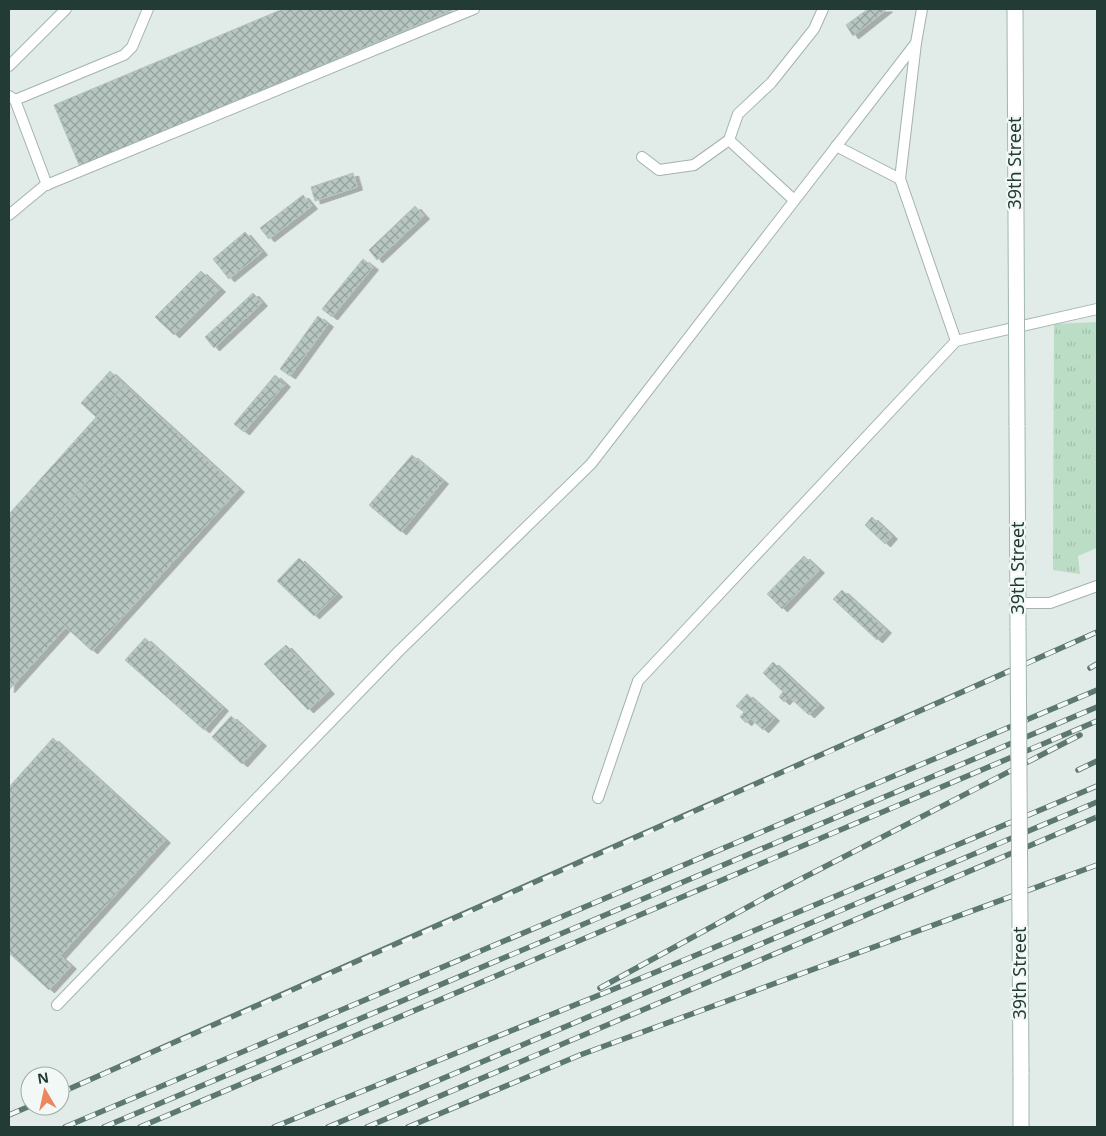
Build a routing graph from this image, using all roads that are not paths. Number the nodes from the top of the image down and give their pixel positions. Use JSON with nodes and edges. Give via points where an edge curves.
{"nodes":[{"id":1,"x":66,"y":9,"type":"edge"},
{"id":2,"x":148,"y":9,"type":"edge"},
{"id":3,"x":474,"y":9,"type":"edge"},
{"id":4,"x":823,"y":9,"type":"edge"},
{"id":5,"x":922,"y":9,"type":"edge"},
{"id":6,"x":1014,"y":9,"type":"edge"},
{"id":7,"x":916,"y":43,"type":"junction"},
{"id":8,"x":9,"y":66,"type":"edge"},
{"id":9,"x":12,"y":98,"type":"edge"},
{"id":10,"x":729,"y":140,"type":"junction"},
{"id":11,"x":836,"y":146,"type":"junction"},
{"id":12,"x":642,"y":157,"type":"dead end"},
{"id":13,"x":900,"y":179,"type":"junction"},
{"id":14,"x":47,"y":184,"type":"junction"},
{"id":15,"x":794,"y":200,"type":"junction"},
{"id":16,"x":9,"y":215,"type":"edge"},
{"id":17,"x":1097,"y":308,"type":"edge"},
{"id":18,"x":956,"y":341,"type":"junction"},
{"id":19,"x":1097,"y":586,"type":"edge"},
{"id":20,"x":1018,"y":603,"type":"junction"},
{"id":21,"x":598,"y":798,"type":"dead end"},
{"id":22,"x":57,"y":1005,"type":"dead end"},
{"id":23,"x":1021,"y":1127,"type":"edge"}],
"edges":[{"from":1,"to":8,"type":"lane"},
{"from":2,"to":9,"type":"lane","via":[[132,47],[124,55]]},
{"from":3,"to":14,"type":"lane"},
{"from":4,"to":10,"type":"lane","via":[[814,29],[777,75],[738,114]]},
{"from":5,"to":7,"type":"lane"},
{"from":6,"to":20,"type":"main road","name":"39th Street","bridge":true},
{"from":7,"to":11,"type":"lane"},
{"from":7,"to":13,"type":"lane"},
{"from":9,"to":14,"type":"lane"},
{"from":10,"to":12,"type":"lane","via":[[694,165],[659,170]]},
{"from":10,"to":15,"type":"lane"},
{"from":11,"to":13,"type":"lane"},
{"from":11,"to":15,"type":"lane"},
{"from":13,"to":18,"type":"lane"},
{"from":14,"to":16,"type":"lane"},
{"from":15,"to":22,"type":"lane","via":[[591,464],[399,651]]},
{"from":17,"to":18,"type":"lane"},
{"from":18,"to":21,"type":"lane","via":[[638,682]]},
{"from":19,"to":20,"type":"lane","via":[[1050,603]]},
{"from":20,"to":23,"type":"main road","name":"39th Street","bridge":true}]}
